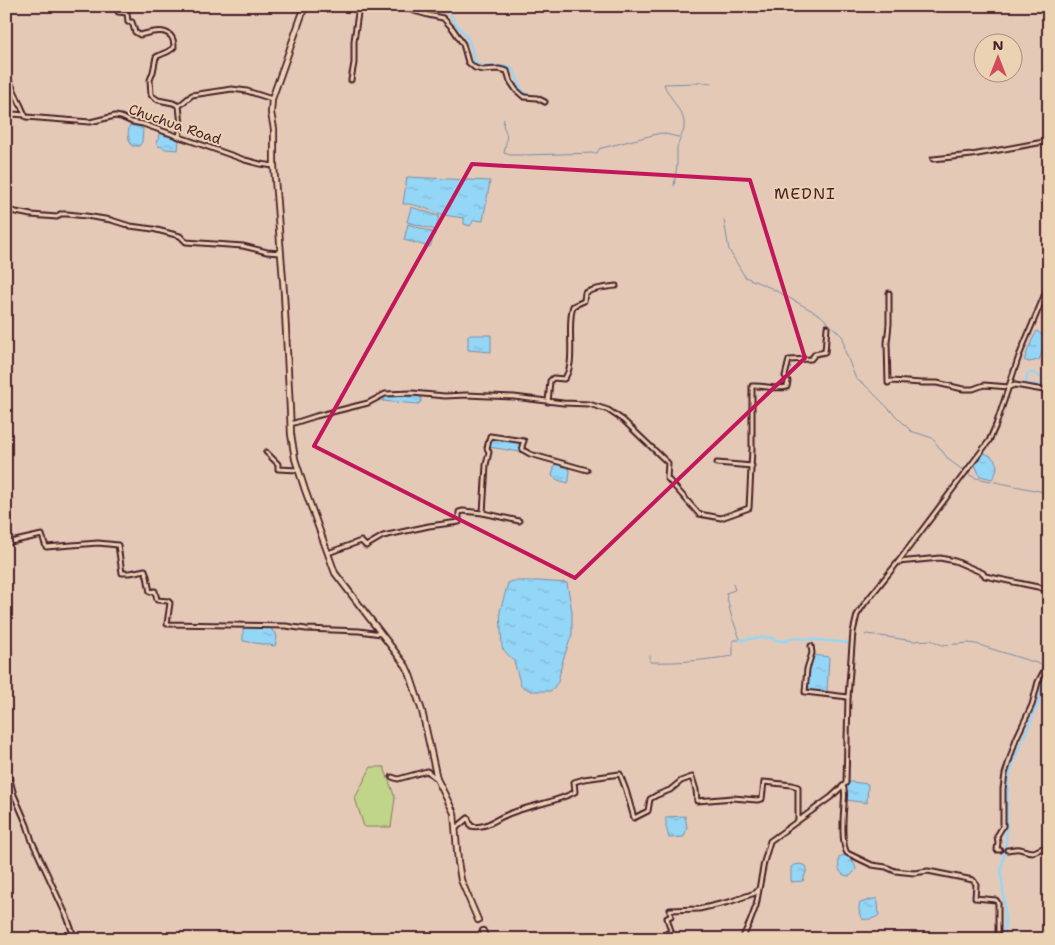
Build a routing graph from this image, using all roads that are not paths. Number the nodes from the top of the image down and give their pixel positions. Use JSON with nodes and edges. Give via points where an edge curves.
{"nodes":[{"id":1,"x":117,"y":6,"type":"edge"},
{"id":2,"x":305,"y":6,"type":"edge"},
{"id":3,"x":358,"y":6,"type":"edge"},
{"id":4,"x":396,"y":6,"type":"edge"},
{"id":5,"x":6,"y":73,"type":"edge"},
{"id":6,"x":351,"y":80,"type":"dead end"},
{"id":7,"x":272,"y":99,"type":"junction"},
{"id":8,"x":545,"y":102,"type":"dead end"},
{"id":9,"x":179,"y":106,"type":"junction"},
{"id":10,"x":25,"y":115,"type":"junction"},
{"id":11,"x":6,"y":118,"type":"edge"},
{"id":12,"x":179,"y":137,"type":"junction"},
{"id":13,"x":1049,"y":141,"type":"edge"},
{"id":14,"x":933,"y":158,"type":"dead end"},
{"id":15,"x":274,"y":166,"type":"junction"},
{"id":16,"x":6,"y":210,"type":"edge"},
{"id":17,"x":280,"y":253,"type":"junction"},
{"id":18,"x":1049,"y":284,"type":"edge"},
{"id":19,"x":616,"y":286,"type":"dead end"},
{"id":20,"x":889,"y":293,"type":"dead end"},
{"id":21,"x":826,"y":327,"type":"dead end"},
{"id":22,"x":1009,"y":387,"type":"junction"},
{"id":23,"x":1049,"y":391,"type":"edge"},
{"id":24,"x":548,"y":402,"type":"junction"},
{"id":25,"x":291,"y":424,"type":"junction"},
{"id":26,"x":266,"y":452,"type":"dead end"},
{"id":27,"x":717,"y":464,"type":"dead end"},
{"id":28,"x":752,"y":466,"type":"junction"},
{"id":29,"x":299,"y":470,"type":"junction"},
{"id":30,"x":587,"y":470,"type":"dead end"},
{"id":31,"x":482,"y":513,"type":"junction"},
{"id":32,"x":518,"y":521,"type":"dead end"},
{"id":33,"x":6,"y":543,"type":"edge"},
{"id":34,"x":328,"y":553,"type":"junction"},
{"id":35,"x":898,"y":562,"type":"junction"},
{"id":36,"x":1049,"y":591,"type":"edge"},
{"id":37,"x":381,"y":634,"type":"junction"},
{"id":38,"x":811,"y":646,"type":"dead end"},
{"id":39,"x":1047,"y":665,"type":"edge"},
{"id":40,"x":848,"y":697,"type":"junction"},
{"id":41,"x":6,"y":766,"type":"edge"},
{"id":42,"x":392,"y":777,"type":"dead end"},
{"id":43,"x":437,"y":780,"type":"junction"},
{"id":44,"x":843,"y":786,"type":"junction"},
{"id":45,"x":798,"y":820,"type":"junction"},
{"id":46,"x":456,"y":828,"type":"junction"},
{"id":47,"x":1049,"y":847,"type":"edge"},
{"id":48,"x":1000,"y":850,"type":"dead end"},
{"id":49,"x":1006,"y":850,"type":"dead end"},
{"id":50,"x":758,"y":889,"type":"junction"},
{"id":51,"x":478,"y":920,"type":"dead end"},
{"id":52,"x":482,"y":931,"type":"dead end"},
{"id":53,"x":75,"y":939,"type":"edge"},
{"id":54,"x":486,"y":939,"type":"edge"},
{"id":55,"x":663,"y":939,"type":"edge"},
{"id":56,"x":742,"y":939,"type":"edge"},
{"id":57,"x":998,"y":939,"type":"edge"}],
"edges":[{"from":1,"to":9,"type":"street","via":[[118,12],[127,13],[128,22],[134,24],[135,32],[140,35],[159,32],[173,38],[174,47],[156,57],[150,87],[151,95],[158,100]]},
{"from":2,"to":7,"type":"main road"},
{"from":3,"to":6,"type":"street"},
{"from":4,"to":8,"type":"street","via":[[443,18],[458,36],[468,62],[475,68],[508,70],[510,81],[524,97]]},
{"from":5,"to":10,"type":"street"},
{"from":7,"to":9,"type":"street","via":[[232,89],[192,95]]},
{"from":7,"to":15,"type":"main road"},
{"from":9,"to":12,"type":"street"},
{"from":10,"to":11,"type":"street","name":"Chuchua Road","via":[[13,114]]},
{"from":10,"to":12,"type":"street","name":"Chuchua Road","via":[[90,122],[121,117]]},
{"from":12,"to":15,"type":"street","name":"Chuchua Road"},
{"from":13,"to":14,"type":"street","via":[[972,155]]},
{"from":15,"to":17,"type":"main road"},
{"from":16,"to":17,"type":"street","via":[[47,217],[60,214],[86,216],[165,232],[180,236],[186,242],[243,246]]},
{"from":17,"to":25,"type":"main road"},
{"from":18,"to":22,"type":"street"},
{"from":19,"to":24,"type":"street","via":[[588,291],[584,301],[573,306],[567,375],[564,379],[552,378]]},
{"from":20,"to":22,"type":"street","via":[[888,383],[937,383],[963,389],[984,385]]},
{"from":21,"to":28,"type":"street","via":[[825,352],[815,354],[811,359],[789,360],[785,376],[787,387],[752,386]]},
{"from":22,"to":23,"type":"street","via":[[1015,385]]},
{"from":22,"to":35,"type":"street","via":[[989,441]]},
{"from":24,"to":25,"type":"street","via":[[514,397],[385,394],[368,403]]},
{"from":24,"to":28,"type":"street","via":[[589,404],[608,410],[623,420],[668,463],[667,478],[698,514],[721,518],[749,508]]},
{"from":25,"to":29,"type":"main road"},
{"from":26,"to":29,"type":"street","via":[[278,464],[278,469]]},
{"from":27,"to":28,"type":"street"},
{"from":29,"to":34,"type":"main road"},
{"from":30,"to":31,"type":"street","via":[[530,454],[523,450],[524,441],[490,436]]},
{"from":31,"to":32,"type":"street"},
{"from":31,"to":34,"type":"street","via":[[463,510],[459,512],[459,522],[383,536],[366,546],[361,541]]},
{"from":33,"to":37,"type":"street","via":[[42,535],[46,548],[98,543],[118,545],[122,573],[145,570],[150,592],[155,591],[157,600],[170,603],[167,624],[286,626]]},
{"from":34,"to":37,"type":"main road","via":[[335,573]]},
{"from":35,"to":36,"type":"street","via":[[940,558],[955,561],[990,578]]},
{"from":35,"to":40,"type":"street","via":[[857,615]]},
{"from":37,"to":43,"type":"main road","via":[[410,675],[422,711]]},
{"from":38,"to":40,"type":"street","via":[[805,692]]},
{"from":39,"to":48,"type":"street","via":[[1005,774],[1003,826],[997,836],[997,850]]},
{"from":40,"to":44,"type":"street","via":[[846,783]]},
{"from":41,"to":53,"type":"street","via":[[32,841]]},
{"from":42,"to":43,"type":"street","via":[[398,781],[427,771]]},
{"from":43,"to":46,"type":"main road","via":[[454,813]]},
{"from":44,"to":45,"type":"street"},
{"from":44,"to":57,"type":"street","via":[[843,830],[847,853],[895,871],[928,872],[973,880],[976,884],[975,898],[996,900],[998,903]]},
{"from":45,"to":46,"type":"street","via":[[798,787],[764,782],[762,799],[697,801],[692,777],[657,795],[650,800],[648,811],[634,818],[620,774],[574,782],[575,792],[570,795],[506,815],[482,827],[472,826],[468,818]]},
{"from":45,"to":50,"type":"street","via":[[770,841]]},
{"from":46,"to":51,"type":"main road","via":[[462,880]]},
{"from":47,"to":49,"type":"street","via":[[1041,847],[1034,852],[1017,848]]},
{"from":50,"to":55,"type":"street","via":[[729,902],[699,909],[670,910],[670,931]]},
{"from":50,"to":56,"type":"street","via":[[753,914]]},
{"from":52,"to":54,"type":"main road"}]}
